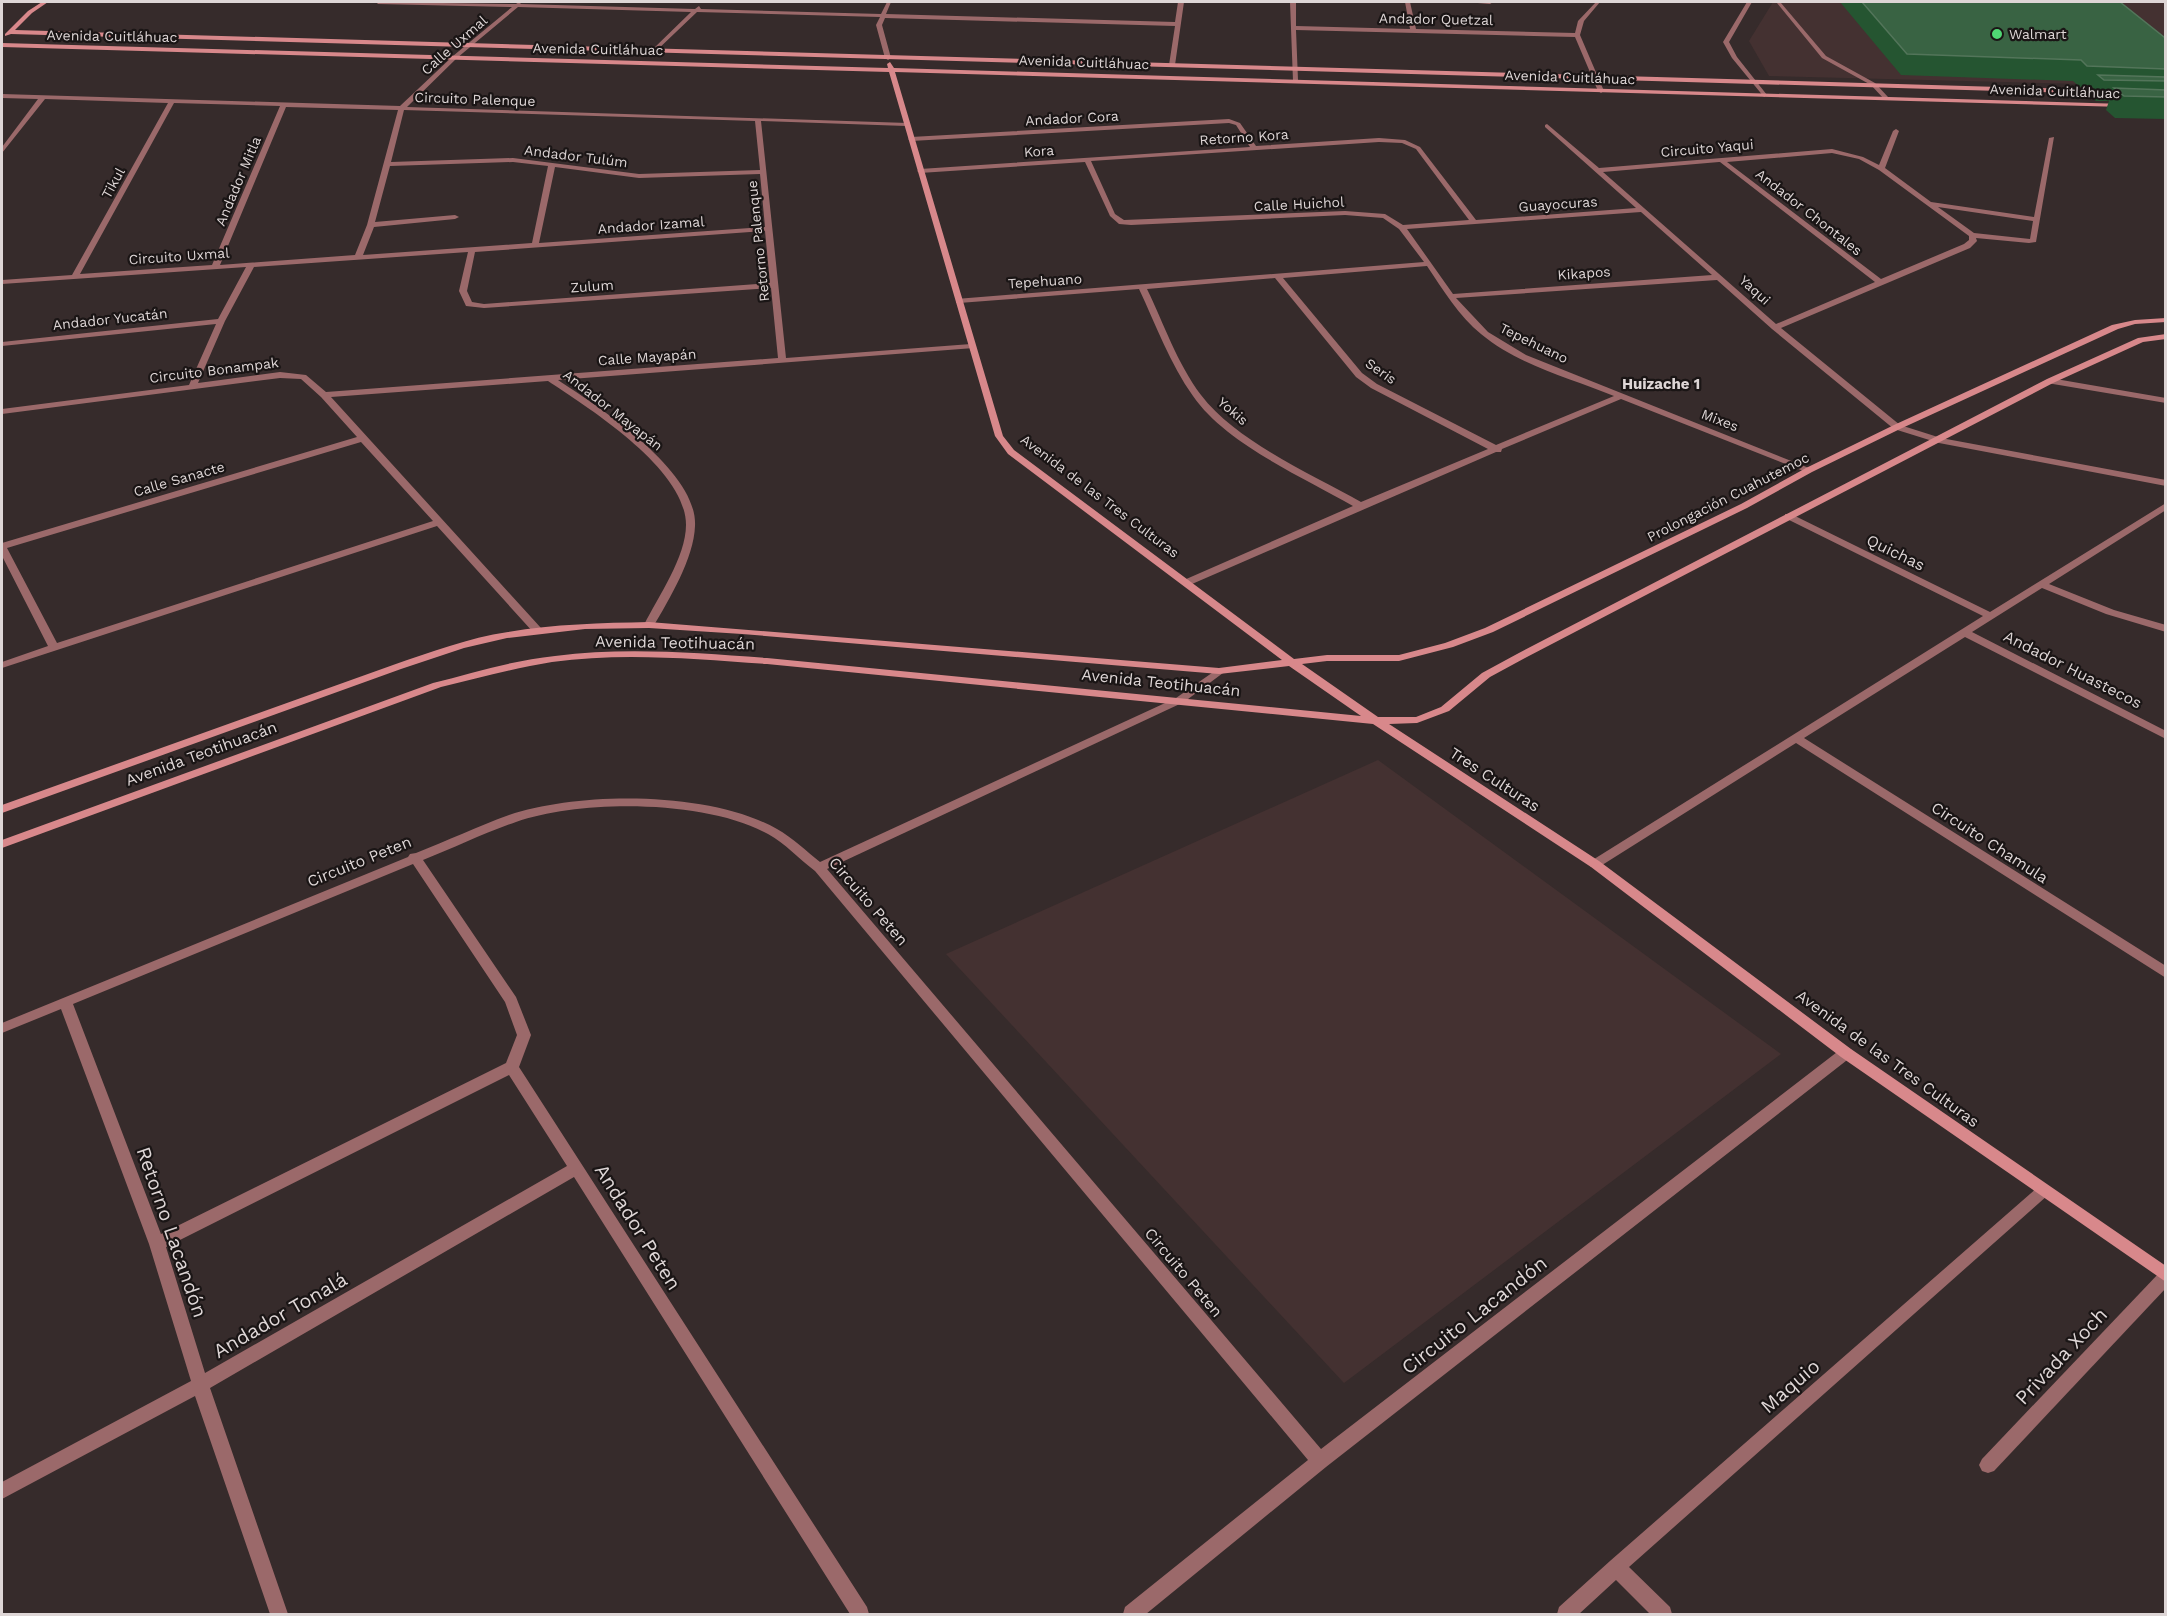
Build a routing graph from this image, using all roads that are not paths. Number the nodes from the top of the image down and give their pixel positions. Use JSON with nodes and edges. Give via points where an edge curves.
{"nodes":[{"id":1,"x":45,"y":2,"type":"edge"},
{"id":2,"x":378,"y":2,"type":"edge"},
{"id":3,"x":407,"y":2,"type":"edge"},
{"id":4,"x":705,"y":2,"type":"edge"},
{"id":5,"x":889,"y":2,"type":"edge"},
{"id":6,"x":1181,"y":2,"type":"edge"},
{"id":7,"x":1293,"y":2,"type":"edge"},
{"id":8,"x":1408,"y":2,"type":"edge"},
{"id":9,"x":1468,"y":2,"type":"edge"},
{"id":10,"x":1490,"y":2,"type":"edge"},
{"id":11,"x":1598,"y":2,"type":"edge"},
{"id":12,"x":1749,"y":2,"type":"edge"},
{"id":13,"x":520,"y":3,"type":"edge"},
{"id":14,"x":1779,"y":4,"type":"dead end"},
{"id":15,"x":698,"y":9,"type":"junction"},
{"id":16,"x":883,"y":15,"type":"junction"},
{"id":17,"x":1177,"y":24,"type":"junction"},
{"id":18,"x":1295,"y":28,"type":"junction"},
{"id":19,"x":1413,"y":30,"type":"junction"},
{"id":20,"x":10,"y":32,"type":"junction"},
{"id":21,"x":1577,"y":35,"type":"junction"},
{"id":22,"x":2,"y":40,"type":"edge"},
{"id":23,"x":2,"y":45,"type":"edge"},
{"id":24,"x":469,"y":45,"type":"junction"},
{"id":25,"x":654,"y":51,"type":"junction"},
{"id":26,"x":455,"y":57,"type":"junction"},
{"id":27,"x":888,"y":58,"type":"junction"},
{"id":28,"x":1172,"y":65,"type":"junction"},
{"id":29,"x":892,"y":69,"type":"junction"},
{"id":30,"x":1295,"y":69,"type":"junction"},
{"id":31,"x":1596,"y":78,"type":"junction"},
{"id":32,"x":1295,"y":80,"type":"junction"},
{"id":33,"x":1755,"y":82,"type":"junction"},
{"id":34,"x":1873,"y":84,"type":"junction"},
{"id":35,"x":1601,"y":91,"type":"junction"},
{"id":36,"x":2119,"y":93,"type":"edge"},
{"id":37,"x":1764,"y":95,"type":"junction"},
{"id":38,"x":2,"y":96,"type":"edge"},
{"id":39,"x":43,"y":97,"type":"junction"},
{"id":40,"x":1886,"y":98,"type":"junction"},
{"id":41,"x":172,"y":101,"type":"junction"},
{"id":42,"x":284,"y":105,"type":"junction"},
{"id":43,"x":2131,"y":105,"type":"edge"},
{"id":44,"x":402,"y":108,"type":"junction"},
{"id":45,"x":758,"y":120,"type":"junction"},
{"id":46,"x":906,"y":124,"type":"junction"},
{"id":47,"x":1547,"y":126,"type":"dead end"},
{"id":48,"x":1896,"y":131,"type":"dead end"},
{"id":49,"x":2052,"y":138,"type":"dead end"},
{"id":50,"x":911,"y":139,"type":"junction"},
{"id":51,"x":1254,"y":148,"type":"junction"},
{"id":52,"x":2,"y":151,"type":"edge"},
{"id":53,"x":1088,"y":160,"type":"junction"},
{"id":54,"x":1722,"y":160,"type":"junction"},
{"id":55,"x":386,"y":164,"type":"junction"},
{"id":56,"x":552,"y":165,"type":"junction"},
{"id":57,"x":1881,"y":169,"type":"junction"},
{"id":58,"x":1598,"y":170,"type":"junction"},
{"id":59,"x":920,"y":171,"type":"junction"},
{"id":60,"x":763,"y":172,"type":"junction"},
{"id":61,"x":1927,"y":203,"type":"junction"},
{"id":62,"x":1643,"y":210,"type":"junction"},
{"id":63,"x":455,"y":217,"type":"dead end"},
{"id":64,"x":2036,"y":219,"type":"junction"},
{"id":65,"x":1474,"y":222,"type":"junction"},
{"id":66,"x":371,"y":225,"type":"junction"},
{"id":67,"x":1402,"y":227,"type":"junction"},
{"id":68,"x":769,"y":230,"type":"junction"},
{"id":69,"x":1972,"y":235,"type":"junction"},
{"id":70,"x":535,"y":245,"type":"junction"},
{"id":71,"x":472,"y":249,"type":"junction"},
{"id":72,"x":358,"y":257,"type":"junction"},
{"id":73,"x":1429,"y":264,"type":"junction"},
{"id":74,"x":250,"y":265,"type":"junction"},
{"id":75,"x":214,"y":267,"type":"junction"},
{"id":76,"x":75,"y":277,"type":"junction"},
{"id":77,"x":1720,"y":277,"type":"junction"},
{"id":78,"x":1279,"y":278,"type":"junction"},
{"id":79,"x":2,"y":282,"type":"edge"},
{"id":80,"x":1881,"y":283,"type":"junction"},
{"id":81,"x":774,"y":285,"type":"junction"},
{"id":82,"x":1142,"y":287,"type":"junction"},
{"id":83,"x":1451,"y":296,"type":"junction"},
{"id":84,"x":959,"y":301,"type":"junction"},
{"id":85,"x":2166,"y":320,"type":"edge"},
{"id":86,"x":221,"y":321,"type":"junction"},
{"id":87,"x":1775,"y":327,"type":"junction"},
{"id":88,"x":2166,"y":336,"type":"edge"},
{"id":89,"x":2,"y":344,"type":"edge"},
{"id":90,"x":971,"y":346,"type":"junction"},
{"id":91,"x":782,"y":360,"type":"junction"},
{"id":92,"x":550,"y":378,"type":"junction"},
{"id":93,"x":2050,"y":381,"type":"junction"},
{"id":94,"x":193,"y":386,"type":"junction"},
{"id":95,"x":324,"y":395,"type":"junction"},
{"id":96,"x":1621,"y":396,"type":"junction"},
{"id":97,"x":2166,"y":401,"type":"edge"},
{"id":98,"x":2,"y":412,"type":"edge"},
{"id":99,"x":1897,"y":427,"type":"junction"},
{"id":100,"x":364,"y":438,"type":"junction"},
{"id":101,"x":1939,"y":440,"type":"junction"},
{"id":102,"x":1498,"y":450,"type":"junction"},
{"id":103,"x":1809,"y":470,"type":"junction"},
{"id":104,"x":2166,"y":483,"type":"edge"},
{"id":105,"x":1360,"y":506,"type":"junction"},
{"id":106,"x":2166,"y":506,"type":"edge"},
{"id":107,"x":1788,"y":516,"type":"junction"},
{"id":108,"x":439,"y":522,"type":"junction"},
{"id":109,"x":2,"y":547,"type":"edge"},
{"id":110,"x":1188,"y":582,"type":"junction"},
{"id":111,"x":2041,"y":584,"type":"junction"},
{"id":112,"x":1990,"y":616,"type":"junction"},
{"id":113,"x":649,"y":625,"type":"junction"},
{"id":114,"x":2166,"y":629,"type":"edge"},
{"id":115,"x":537,"y":630,"type":"junction"},
{"id":116,"x":1965,"y":632,"type":"junction"},
{"id":117,"x":54,"y":647,"type":"junction"},
{"id":118,"x":1294,"y":664,"type":"junction"},
{"id":119,"x":2,"y":665,"type":"edge"},
{"id":120,"x":1219,"y":671,"type":"junction"},
{"id":121,"x":1180,"y":700,"type":"junction"},
{"id":122,"x":1376,"y":721,"type":"junction"},
{"id":123,"x":2166,"y":736,"type":"edge"},
{"id":124,"x":1796,"y":738,"type":"junction"},
{"id":125,"x":2,"y":809,"type":"edge"},
{"id":126,"x":2,"y":844,"type":"edge"},
{"id":127,"x":414,"y":857,"type":"junction"},
{"id":128,"x":1595,"y":864,"type":"junction"},
{"id":129,"x":819,"y":868,"type":"junction"},
{"id":130,"x":2166,"y":973,"type":"edge"},
{"id":131,"x":65,"y":1001,"type":"junction"},
{"id":132,"x":2,"y":1028,"type":"edge"},
{"id":133,"x":1846,"y":1053,"type":"junction"},
{"id":134,"x":512,"y":1067,"type":"junction"},
{"id":135,"x":576,"y":1168,"type":"junction"},
{"id":136,"x":2043,"y":1191,"type":"junction"},
{"id":137,"x":157,"y":1244,"type":"junction"},
{"id":138,"x":2166,"y":1276,"type":"edge"},
{"id":139,"x":200,"y":1384,"type":"junction"},
{"id":140,"x":1320,"y":1461,"type":"junction"},
{"id":141,"x":1988,"y":1465,"type":"dead end"},
{"id":142,"x":2,"y":1491,"type":"edge"},
{"id":143,"x":1616,"y":1567,"type":"junction"},
{"id":144,"x":279,"y":1614,"type":"edge"},
{"id":145,"x":860,"y":1614,"type":"edge"},
{"id":146,"x":1132,"y":1614,"type":"edge"},
{"id":147,"x":1566,"y":1614,"type":"edge"},
{"id":148,"x":1663,"y":1614,"type":"edge"}],
"edges":[{"from":1,"to":20,"type":"street"},
{"from":2,"to":3,"type":"street"},
{"from":3,"to":13,"type":"street"},
{"from":4,"to":15,"type":"street"},
{"from":5,"to":16,"type":"street","name":"Avenida de las Tres Culturas"},
{"from":6,"to":17,"type":"street"},
{"from":7,"to":18,"type":"street"},
{"from":8,"to":19,"type":"street"},
{"from":9,"to":10,"type":"street"},
{"from":11,"to":21,"type":"street","via":[[1581,21]]},
{"from":12,"to":33,"type":"street","via":[[1726,42]]},
{"from":13,"to":15,"type":"street"},
{"from":13,"to":24,"type":"street","name":"Calle Uxmal"},
{"from":14,"to":34,"type":"street","via":[[1824,57]]},
{"from":15,"to":16,"type":"street"},
{"from":15,"to":25,"type":"street"},
{"from":16,"to":17,"type":"street"},
{"from":16,"to":27,"type":"street","name":"Avenida de las Tres Culturas","via":[[879,25]]},
{"from":17,"to":28,"type":"street"},
{"from":18,"to":19,"type":"street","name":"Andador Quetzal"},
{"from":18,"to":30,"type":"street"},
{"from":19,"to":21,"type":"street","name":"Andador Quetzal"},
{"from":20,"to":22,"type":"street"},
{"from":20,"to":24,"type":"street","name":"Avenida Cuitláhuac"},
{"from":21,"to":31,"type":"street"},
{"from":23,"to":26,"type":"street","name":"Avenida Cuitláhuac"},
{"from":24,"to":25,"type":"street","name":"Avenida Cuitláhuac"},
{"from":24,"to":26,"type":"street","name":"Calle Uxmal"},
{"from":25,"to":27,"type":"street","name":"Avenida Cuitláhuac"},
{"from":26,"to":29,"type":"street","name":"Avenida Cuitláhuac"},
{"from":26,"to":44,"type":"street","name":"Calle Uxmal"},
{"from":27,"to":28,"type":"street","name":"Avenida Cuitláhuac"},
{"from":27,"to":29,"type":"street","name":"Avenida de las Tres Culturas"},
{"from":28,"to":30,"type":"street","name":"Avenida Cuitláhuac"},
{"from":29,"to":32,"type":"street","name":"Avenida Cuitláhuac"},
{"from":29,"to":46,"type":"street","name":"Avenida de las Tres Culturas"},
{"from":30,"to":31,"type":"street","name":"Avenida Cuitláhuac"},
{"from":30,"to":32,"type":"street"},
{"from":31,"to":33,"type":"street","name":"Avenida Cuitláhuac"},
{"from":31,"to":35,"type":"street"},
{"from":32,"to":35,"type":"street","name":"Avenida Cuitláhuac"},
{"from":33,"to":34,"type":"street","name":"Avenida Cuitláhuac"},
{"from":33,"to":37,"type":"street"},
{"from":34,"to":36,"type":"street","name":"Avenida Cuitláhuac"},
{"from":34,"to":40,"type":"street"},
{"from":35,"to":37,"type":"street","name":"Avenida Cuitláhuac"},
{"from":37,"to":40,"type":"street","name":"Avenida Cuitláhuac"},
{"from":38,"to":39,"type":"street","name":"Circuito Palenque"},
{"from":39,"to":41,"type":"street","name":"Circuito Palenque"},
{"from":39,"to":52,"type":"street"},
{"from":40,"to":43,"type":"street","name":"Avenida Cuitláhuac"},
{"from":41,"to":42,"type":"street","name":"Circuito Palenque"},
{"from":41,"to":76,"type":"street","name":"Tikul"},
{"from":42,"to":44,"type":"street","name":"Circuito Palenque"},
{"from":42,"to":75,"type":"street","name":"Andador Mitla"},
{"from":44,"to":45,"type":"street","name":"Circuito Palenque"},
{"from":44,"to":55,"type":"street"},
{"from":45,"to":46,"type":"street","name":"Circuito Palenque"},
{"from":45,"to":60,"type":"street","name":"Retorno Palenque"},
{"from":46,"to":50,"type":"street","name":"Avenida de las Tres Culturas"},
{"from":47,"to":58,"type":"street"},
{"from":48,"to":57,"type":"street"},
{"from":49,"to":64,"type":"street"},
{"from":50,"to":51,"type":"street","name":"Andador Cora","via":[[1235,122]]},
{"from":50,"to":59,"type":"street","name":"Avenida de las Tres Culturas"},
{"from":51,"to":53,"type":"street","name":"Retorno Kora"},
{"from":51,"to":65,"type":"street","name":"Retorno Kora","via":[[1403,141],[1418,148]]},
{"from":53,"to":59,"type":"street","name":"Kora"},
{"from":53,"to":67,"type":"street","name":"Calle Huichol","via":[[1112,215],[1122,222],[1366,213],[1385,216]]},
{"from":54,"to":57,"type":"street","name":"Circuito Yaqui","via":[[1832,151],[1861,158]]},
{"from":54,"to":58,"type":"street","name":"Circuito Yaqui"},
{"from":54,"to":80,"type":"street","name":"Andador Chontales"},
{"from":55,"to":56,"type":"street","name":"Andador Tulúm","via":[[498,160]]},
{"from":55,"to":66,"type":"street"},
{"from":56,"to":60,"type":"street","name":"Andador Tulúm","via":[[639,176]]},
{"from":56,"to":70,"type":"street"},
{"from":57,"to":61,"type":"street","name":"Circuito Yaqui"},
{"from":58,"to":62,"type":"street","name":"Yaqui"},
{"from":59,"to":84,"type":"street","name":"Avenida de las Tres Culturas"},
{"from":60,"to":68,"type":"street","name":"Retorno Palenque"},
{"from":61,"to":64,"type":"street"},
{"from":61,"to":69,"type":"street","name":"Circuito Yaqui"},
{"from":62,"to":65,"type":"street","name":"Guayocuras"},
{"from":62,"to":77,"type":"street","name":"Yaqui"},
{"from":63,"to":66,"type":"street"},
{"from":64,"to":69,"type":"street","via":[[2031,241]]},
{"from":65,"to":67,"type":"street","name":"Calle Huichol"},
{"from":66,"to":72,"type":"street"},
{"from":67,"to":73,"type":"street"},
{"from":68,"to":70,"type":"street","name":"Andador Izamal"},
{"from":68,"to":81,"type":"street","name":"Retorno Palenque"},
{"from":69,"to":80,"type":"street","via":[[1973,241],[1967,246]]},
{"from":70,"to":71,"type":"street","name":"Circuito Uxmal"},
{"from":71,"to":72,"type":"street","name":"Circuito Uxmal"},
{"from":71,"to":81,"type":"street","name":"Zulum","via":[[463,291],[469,304],[484,306]]},
{"from":72,"to":74,"type":"street","name":"Circuito Uxmal"},
{"from":73,"to":78,"type":"street","name":"Tepehuano"},
{"from":73,"to":83,"type":"street","name":"Tepehuano"},
{"from":74,"to":75,"type":"street","name":"Circuito Uxmal"},
{"from":74,"to":86,"type":"street"},
{"from":75,"to":76,"type":"street","name":"Circuito Uxmal"},
{"from":76,"to":79,"type":"street","name":"Circuito Uxmal"},
{"from":77,"to":83,"type":"street","name":"Kikapos"},
{"from":77,"to":87,"type":"street","name":"Yaqui"},
{"from":78,"to":82,"type":"street","name":"Tepehuano"},
{"from":78,"to":102,"type":"street","name":"Seris","via":[[1359,375]]},
{"from":80,"to":87,"type":"street"},
{"from":81,"to":91,"type":"street","name":"Retorno Palenque"},
{"from":82,"to":84,"type":"street","name":"Tepehuano"},
{"from":82,"to":105,"type":"street","name":"Yokis","via":[[1198,398],[1216,417]]},
{"from":83,"to":96,"type":"street","name":"Tepehuano","via":[[1494,340]]},
{"from":84,"to":90,"type":"street","name":"Avenida de las Tres Culturas"},
{"from":85,"to":99,"type":"street","name":"Prolongación Cuahutemoc","via":[[2115,327]]},
{"from":86,"to":89,"type":"street","name":"Andador Yucatán"},
{"from":86,"to":94,"type":"street"},
{"from":87,"to":99,"type":"street","name":"Yaqui"},
{"from":88,"to":93,"type":"street","via":[[2141,340]]},
{"from":90,"to":91,"type":"street","name":"Calle Mayapán"},
{"from":90,"to":110,"type":"street","name":"Avenida de las Tres Culturas","via":[[999,436],[1011,452]]},
{"from":91,"to":92,"type":"street","name":"Calle Mayapán"},
{"from":92,"to":95,"type":"street","name":"Calle Mayapán"},
{"from":92,"to":113,"type":"street","name":"Andador Mayapán","via":[[636,441],[681,491],[691,523],[685,550]]},
{"from":93,"to":97,"type":"street"},
{"from":93,"to":101,"type":"street"},
{"from":94,"to":95,"type":"street","name":"Circuito Bonampak","via":[[295,375],[308,379]]},
{"from":94,"to":98,"type":"street","name":"Circuito Bonampak"},
{"from":95,"to":100,"type":"street","name":"Circuito Bonampak"},
{"from":96,"to":102,"type":"street"},
{"from":96,"to":103,"type":"street","name":"Mixes"},
{"from":99,"to":101,"type":"street"},
{"from":99,"to":103,"type":"street","name":"Prolongación Cuahutemoc"},
{"from":100,"to":108,"type":"street","name":"Circuito Bonampak"},
{"from":100,"to":109,"type":"street","name":"Calle Sanacte"},
{"from":101,"to":104,"type":"street"},
{"from":101,"to":107,"type":"street"},
{"from":102,"to":105,"type":"street"},
{"from":103,"to":118,"type":"street","name":"Prolongación Cuahutemoc","via":[[1744,506],[1489,630],[1399,658],[1327,658]]},
{"from":105,"to":110,"type":"street"},
{"from":106,"to":111,"type":"street"},
{"from":107,"to":112,"type":"street","name":"Quichas"},
{"from":107,"to":122,"type":"street","via":[[1486,675],[1445,709],[1417,720]]},
{"from":108,"to":115,"type":"street","name":"Circuito Bonampak"},
{"from":108,"to":117,"type":"street"},
{"from":109,"to":117,"type":"street"},
{"from":110,"to":118,"type":"street","name":"Avenida de las Tres Culturas"},
{"from":111,"to":112,"type":"street"},
{"from":111,"to":114,"type":"street"},
{"from":112,"to":116,"type":"street"},
{"from":113,"to":115,"type":"street","name":"Avenida Teotihuacán"},
{"from":113,"to":120,"type":"street","name":"Avenida Teotihuacán"},
{"from":115,"to":125,"type":"street","name":"Avenida Teotihuacán","via":[[450,650]]},
{"from":116,"to":123,"type":"street","name":"Andador Huastecos"},
{"from":116,"to":124,"type":"street"},
{"from":117,"to":119,"type":"street"},
{"from":118,"to":120,"type":"street","name":"Avenida Teotihuacán"},
{"from":118,"to":122,"type":"street","name":"Avenida de las Tres Culturas"},
{"from":120,"to":121,"type":"street"},
{"from":121,"to":122,"type":"street","name":"Avenida Teotihuacán"},
{"from":121,"to":126,"type":"street","name":"Avenida Teotihuacán","via":[[767,661],[612,654],[553,659],[437,685]]},
{"from":121,"to":129,"type":"street"},
{"from":122,"to":128,"type":"street","name":"Tres Culturas"},
{"from":124,"to":128,"type":"street"},
{"from":124,"to":130,"type":"street","name":"Circuito Chamula"},
{"from":127,"to":129,"type":"street","name":"Circuito Peten","via":[[514,818],[568,807],[635,804],[696,808],[737,816],[773,831]]},
{"from":127,"to":131,"type":"street","name":"Circuito Peten"},
{"from":127,"to":134,"type":"street","via":[[511,1001],[524,1035]]},
{"from":128,"to":133,"type":"street","name":"Avenida de las Tres Culturas"},
{"from":129,"to":140,"type":"street","name":"Circuito Peten"},
{"from":131,"to":132,"type":"street","name":"Circuito Peten"},
{"from":131,"to":137,"type":"street","name":"Retorno Lacandón"},
{"from":133,"to":136,"type":"street","name":"Avenida de las Tres Culturas"},
{"from":133,"to":140,"type":"street","name":"Circuito Lacandón"},
{"from":134,"to":135,"type":"street","name":"Andador Peten"},
{"from":134,"to":137,"type":"street"},
{"from":135,"to":139,"type":"street","name":"Andador Tonalá"},
{"from":135,"to":145,"type":"street","name":"Andador Peten"},
{"from":136,"to":138,"type":"street","name":"Avenida de las Tres Culturas"},
{"from":136,"to":143,"type":"street","name":"Maquio"},
{"from":137,"to":139,"type":"street","name":"Retorno Lacandón"},
{"from":138,"to":141,"type":"street","name":"Privada Xoch"},
{"from":139,"to":142,"type":"street","name":"Andador Tonalá"},
{"from":139,"to":144,"type":"street","name":"Retorno Lacandón"},
{"from":140,"to":146,"type":"street","name":"Circuito Lacandón"},
{"from":143,"to":147,"type":"street","name":"Maquio"},
{"from":143,"to":148,"type":"street"}]}
